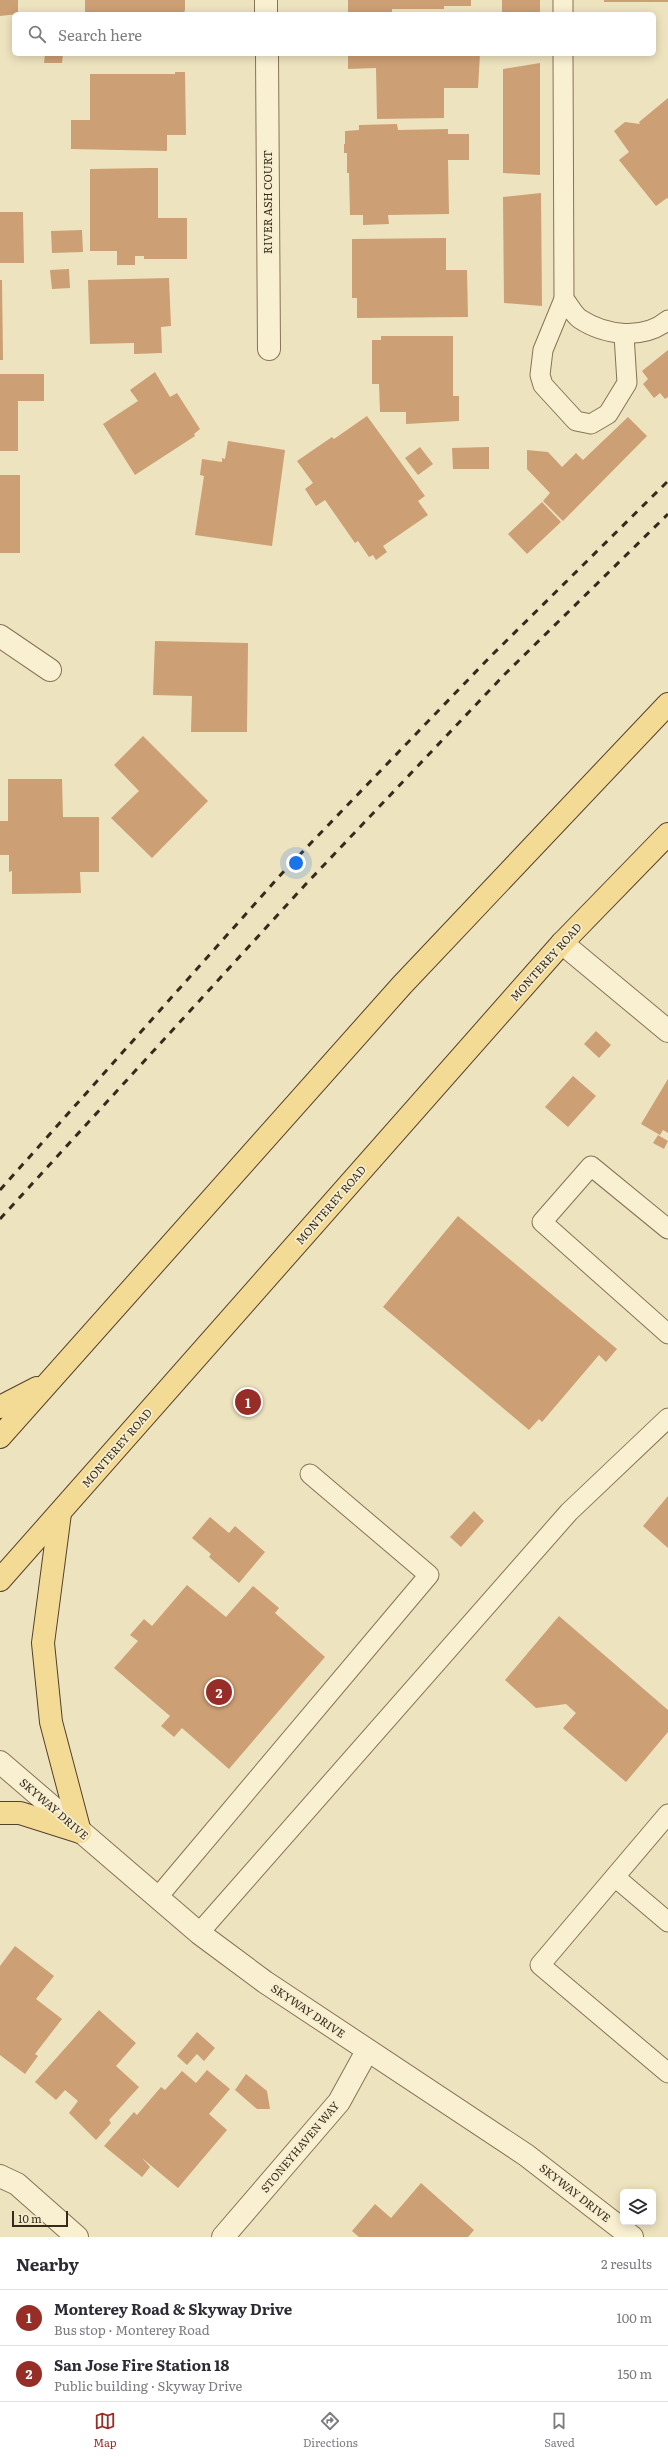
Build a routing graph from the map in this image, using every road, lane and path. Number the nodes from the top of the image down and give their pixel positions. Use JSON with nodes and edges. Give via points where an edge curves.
{"nodes":[{"id":1,"x":266,"y":0,"type":"edge"},
{"id":2,"x":563,"y":0,"type":"edge"},
{"id":3,"x":266,"y":12,"type":"edge"},
{"id":4,"x":563,"y":12,"type":"edge"},
{"id":5,"x":267,"y":56,"type":"edge"},
{"id":6,"x":564,"y":56,"type":"edge"},
{"id":7,"x":564,"y":299,"type":"junction"},
{"id":8,"x":668,"y":320,"type":"edge"},
{"id":9,"x":624,"y":335,"type":"junction"},
{"id":10,"x":269,"y":349,"type":"dead end"},
{"id":11,"x":0,"y":636,"type":"edge"},
{"id":12,"x":50,"y":670,"type":"dead end"},
{"id":13,"x":668,"y":704,"type":"edge"},
{"id":14,"x":668,"y":834,"type":"edge"},
{"id":15,"x":562,"y":943,"type":"junction"},
{"id":16,"x":668,"y":1031,"type":"edge"},
{"id":17,"x":668,"y":1229,"type":"edge"},
{"id":18,"x":668,"y":1334,"type":"edge"},
{"id":19,"x":49,"y":1382,"type":"junction"},
{"id":20,"x":0,"y":1407,"type":"edge"},
{"id":21,"x":668,"y":1418,"type":"edge"},
{"id":22,"x":0,"y":1437,"type":"edge"},
{"id":23,"x":310,"y":1474,"type":"dead end"},
{"id":24,"x":60,"y":1513,"type":"junction"},
{"id":25,"x":0,"y":1580,"type":"edge"},
{"id":26,"x":0,"y":1762,"type":"edge"},
{"id":27,"x":0,"y":1812,"type":"edge"},
{"id":28,"x":668,"y":1814,"type":"edge"},
{"id":29,"x":80,"y":1832,"type":"junction"},
{"id":30,"x":615,"y":1877,"type":"junction"},
{"id":31,"x":157,"y":1898,"type":"junction"},
{"id":32,"x":668,"y":1922,"type":"edge"},
{"id":33,"x":199,"y":1933,"type":"junction"},
{"id":34,"x":367,"y":2051,"type":"junction"},
{"id":35,"x":668,"y":2073,"type":"edge"},
{"id":36,"x":0,"y":2176,"type":"edge"},
{"id":37,"x":77,"y":2237,"type":"edge"},
{"id":38,"x":223,"y":2237,"type":"edge"},
{"id":39,"x":632,"y":2237,"type":"edge"}],
"edges":[{"from":1,"to":3,"type":"street"},
{"from":2,"to":4,"type":"lane"},
{"from":5,"to":10,"type":"street","name":"RIVER ASH COURT"},
{"from":6,"to":7,"type":"lane"},
{"from":7,"to":9,"type":"lane","via":[[579,318]]},
{"from":7,"to":9,"type":"lane","via":[[543,350],[540,375],[543,385],[576,421],[591,424],[608,414],[627,383]]},
{"from":8,"to":9,"type":"lane","via":[[658,329]]},
{"from":11,"to":12,"type":"street"},
{"from":13,"to":19,"type":"main road","via":[[402,985]]},
{"from":14,"to":15,"type":"main road","name":"MONTEREY ROAD"},
{"from":15,"to":16,"type":"street"},
{"from":15,"to":24,"type":"main road","name":"MONTEREY ROAD"},
{"from":17,"to":18,"type":"lane","via":[[591,1166],[542,1222]]},
{"from":19,"to":20,"type":"main road"},
{"from":19,"to":22,"type":"main road"},
{"from":21,"to":33,"type":"lane","via":[[569,1512]]},
{"from":23,"to":31,"type":"lane","via":[[429,1575]]},
{"from":24,"to":25,"type":"main road","name":"MONTEREY ROAD"},
{"from":24,"to":29,"type":"main road","via":[[43,1643],[51,1722]]},
{"from":26,"to":29,"type":"street","name":"SKYWAY DRIVE"},
{"from":27,"to":29,"type":"main road","via":[[20,1813]]},
{"from":28,"to":30,"type":"lane"},
{"from":29,"to":31,"type":"street","name":"SKYWAY DRIVE"},
{"from":30,"to":32,"type":"lane"},
{"from":30,"to":35,"type":"lane","via":[[540,1965]]},
{"from":31,"to":33,"type":"street","name":"SKYWAY DRIVE"},
{"from":33,"to":34,"type":"street","name":"SKYWAY DRIVE"},
{"from":34,"to":38,"type":"street","name":"STONEYHAVEN WAY","via":[[339,2102]]},
{"from":34,"to":39,"type":"street","name":"SKYWAY DRIVE","via":[[526,2155]]},
{"from":36,"to":37,"type":"street","via":[[17,2184]]}]}
